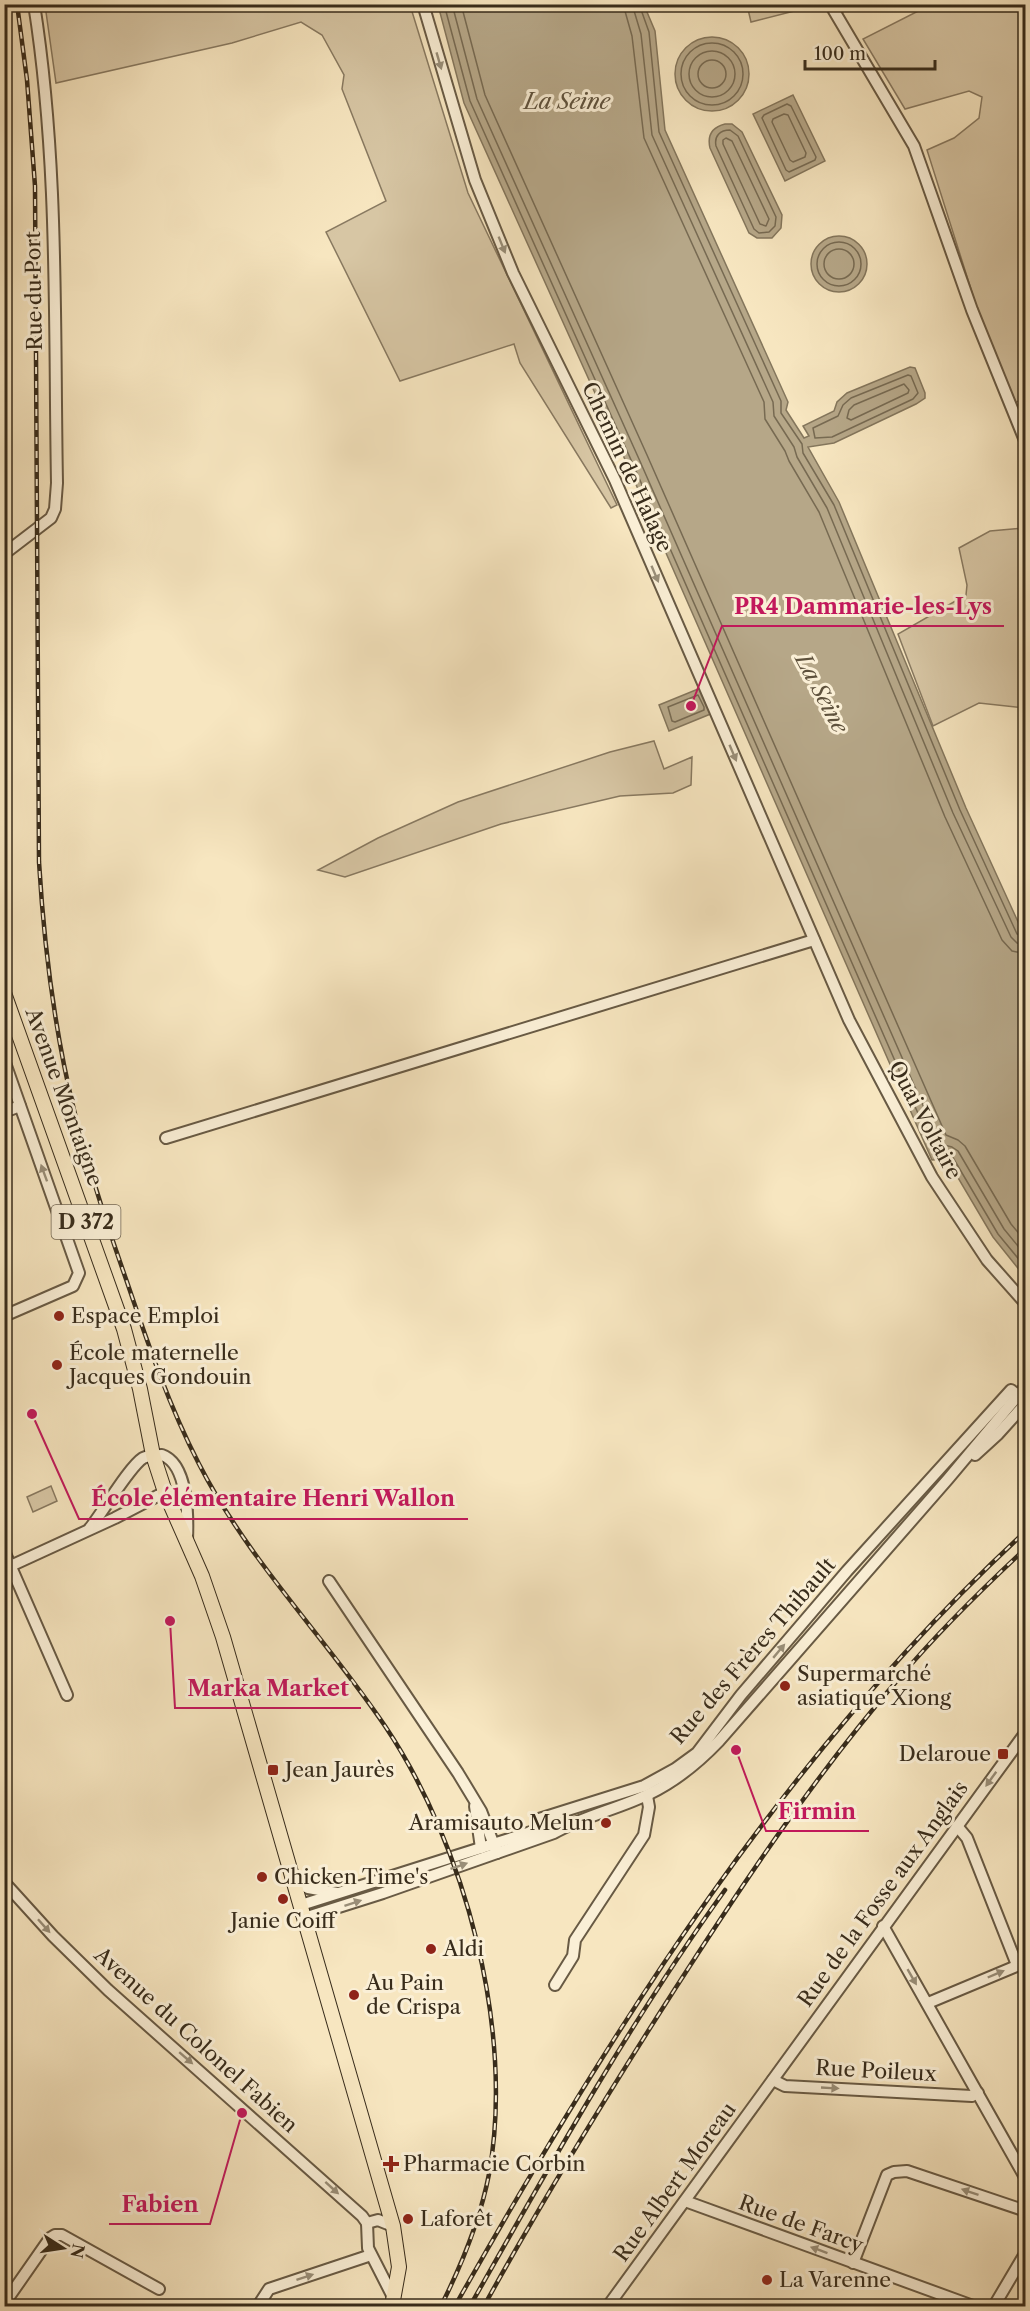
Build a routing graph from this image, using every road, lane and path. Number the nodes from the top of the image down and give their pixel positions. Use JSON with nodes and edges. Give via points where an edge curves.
{"nodes":[{"id":1,"x":34,"y":4,"type":"edge"},
{"id":2,"x":423,"y":4,"type":"edge"},
{"id":3,"x":830,"y":4,"type":"edge"},
{"id":4,"x":1026,"y":443,"type":"edge"},
{"id":5,"x":4,"y":554,"type":"edge"},
{"id":6,"x":813,"y":940,"type":"junction"},
{"id":7,"x":4,"y":993,"type":"edge"},
{"id":8,"x":4,"y":1059,"type":"edge"},
{"id":9,"x":20,"y":1106,"type":"junction"},
{"id":10,"x":4,"y":1112,"type":"edge"},
{"id":11,"x":166,"y":1138,"type":"dead end"},
{"id":12,"x":1026,"y":1304,"type":"edge"},
{"id":13,"x":4,"y":1316,"type":"edge"},
{"id":14,"x":1026,"y":1386,"type":"edge"},
{"id":15,"x":1023,"y":1400,"type":"edge"},
{"id":16,"x":153,"y":1455,"type":"junction"},
{"id":17,"x":165,"y":1492,"type":"junction"},
{"id":18,"x":916,"y":1496,"type":"junction"},
{"id":19,"x":926,"y":1503,"type":"junction"},
{"id":20,"x":90,"y":1528,"type":"junction"},
{"id":21,"x":186,"y":1542,"type":"junction"},
{"id":22,"x":4,"y":1551,"type":"edge"},
{"id":23,"x":8,"y":1567,"type":"edge"},
{"id":24,"x":329,"y":1581,"type":"dead end"},
{"id":25,"x":67,"y":1695,"type":"dead end"},
{"id":26,"x":1026,"y":1732,"type":"edge"},
{"id":27,"x":646,"y":1796,"type":"junction"},
{"id":28,"x":475,"y":1806,"type":"junction"},
{"id":29,"x":574,"y":1822,"type":"junction"},
{"id":30,"x":957,"y":1826,"type":"junction"},
{"id":31,"x":542,"y":1828,"type":"junction"},
{"id":32,"x":481,"y":1848,"type":"junction"},
{"id":33,"x":496,"y":1848,"type":"junction"},
{"id":34,"x":294,"y":1881,"type":"junction"},
{"id":35,"x":4,"y":1882,"type":"edge"},
{"id":36,"x":337,"y":1893,"type":"junction"},
{"id":37,"x":303,"y":1912,"type":"junction"},
{"id":38,"x":883,"y":1926,"type":"junction"},
{"id":39,"x":1021,"y":1964,"type":"edge"},
{"id":40,"x":555,"y":1985,"type":"dead end"},
{"id":41,"x":928,"y":2003,"type":"junction"},
{"id":42,"x":773,"y":2080,"type":"junction"},
{"id":43,"x":978,"y":2093,"type":"junction"},
{"id":44,"x":1026,"y":2179,"type":"edge"},
{"id":45,"x":685,"y":2201,"type":"junction"},
{"id":46,"x":1026,"y":2211,"type":"edge"},
{"id":47,"x":367,"y":2223,"type":"junction"},
{"id":48,"x":393,"y":2226,"type":"junction"},
{"id":49,"x":1026,"y":2252,"type":"edge"},
{"id":50,"x":371,"y":2255,"type":"junction"},
{"id":51,"x":853,"y":2263,"type":"junction"},
{"id":52,"x":399,"y":2274,"type":"junction"},
{"id":53,"x":384,"y":2279,"type":"junction"},
{"id":54,"x":159,"y":2289,"type":"dead end"},
{"id":55,"x":393,"y":2303,"type":"edge"},
{"id":56,"x":4,"y":2304,"type":"edge"},
{"id":57,"x":258,"y":2307,"type":"edge"},
{"id":58,"x":608,"y":2307,"type":"edge"},
{"id":59,"x":973,"y":2307,"type":"edge"},
{"id":60,"x":994,"y":2307,"type":"edge"}],
"edges":[{"from":1,"to":5,"type":"street","name":"Rue du Port","via":[[50,178],[57,483],[51,518]]},
{"from":2,"to":6,"type":"street","name":"Chemin de Halage","one_way":true,"via":[[476,180],[513,273],[615,480]]},
{"from":3,"to":4,"type":"street","via":[[914,146],[972,310]]},
{"from":6,"to":11,"type":"street"},
{"from":6,"to":12,"type":"street","name":"Quai Voltaire","via":[[849,1020],[932,1177],[987,1260]]},
{"from":7,"to":16,"type":"main road","name":"Avenue Montaigne","number":"D 372","via":[[124,1329]]},
{"from":8,"to":9,"type":"street"},
{"from":9,"to":10,"type":"street"},
{"from":13,"to":9,"type":"street","one_way":true,"via":[[73,1286],[80,1273]]},
{"from":14,"to":15,"type":"street","name":"Rue des Frères Thibault"},
{"from":15,"to":18,"type":"street","name":"Rue des Frères Thibault","via":[[1011,1390]]},
{"from":15,"to":19,"type":"street","name":"Rue des Frères Thibault"},
{"from":16,"to":17,"type":"main road","name":"Avenue Montaigne","number":"D 372"},
{"from":16,"to":20,"type":"street","via":[[135,1466]]},
{"from":16,"to":21,"type":"street","via":[[167,1456],[179,1476],[188,1511]]},
{"from":17,"to":20,"type":"street"},
{"from":17,"to":21,"type":"main road","number":"D 372"},
{"from":18,"to":19,"type":"street"},
{"from":31,"to":18,"type":"street","name":"Rue des Frères Thibault","one_way":true,"via":[[539,1819],[644,1786],[697,1753],[741,1695]]},
{"from":19,"to":27,"type":"street","name":"Rue des Frères Thibault","via":[[719,1741],[680,1776]]},
{"from":20,"to":23,"type":"street"},
{"from":21,"to":34,"type":"main road","number":"D 372","via":[[217,1616]]},
{"from":22,"to":23,"type":"street"},
{"from":23,"to":25,"type":"street"},
{"from":24,"to":28,"type":"street","via":[[458,1773]]},
{"from":26,"to":30,"type":"street","name":"Rue de la Fosse aux Anglais","one_way":true},
{"from":27,"to":29,"type":"street","name":"Rue des Frères Thibault"},
{"from":27,"to":40,"type":"street","via":[[649,1808],[644,1835],[575,1940],[573,1956]]},
{"from":28,"to":32,"type":"street"},
{"from":28,"to":33,"type":"street","via":[[481,1811]]},
{"from":29,"to":31,"type":"street","name":"Rue des Frères Thibault"},
{"from":29,"to":33,"type":"street","name":"Rue des Frères Thibault","via":[[554,1833]]},
{"from":30,"to":38,"type":"street","name":"Rue de la Fosse aux Anglais"},
{"from":30,"to":39,"type":"street","via":[[967,1838]]},
{"from":31,"to":33,"type":"street","name":"Rue des Frères Thibault"},
{"from":32,"to":33,"type":"street","name":"Rue des Frères Thibault"},
{"from":32,"to":36,"type":"street","name":"Rue des Frères Thibault"},
{"from":37,"to":33,"type":"street","name":"Rue des Frères Thibault","one_way":true},
{"from":34,"to":36,"type":"street"},
{"from":34,"to":37,"type":"main road","number":"D 372"},
{"from":35,"to":47,"type":"street","name":"Avenue du Colonel Fabien","one_way":true,"via":[[108,1990]]},
{"from":36,"to":37,"type":"street","name":"Rue des Frères Thibault"},
{"from":37,"to":48,"type":"main road","number":"D 372"},
{"from":38,"to":41,"type":"street","one_way":true},
{"from":38,"to":42,"type":"street","name":"Rue de la Fosse aux Anglais"},
{"from":41,"to":39,"type":"street","one_way":true},
{"from":41,"to":43,"type":"street"},
{"from":42,"to":43,"type":"street","name":"Rue Poileux","one_way":true,"via":[[785,2086],[972,2096]]},
{"from":42,"to":45,"type":"street","name":"Rue Albert Moreau"},
{"from":43,"to":44,"type":"street"},
{"from":51,"to":45,"type":"street","name":"Rue de Farcy","one_way":true},
{"from":45,"to":58,"type":"street","name":"Rue Albert Moreau"},
{"from":46,"to":51,"type":"street","one_way":true,"via":[[907,2171],[894,2172],[887,2175]]},
{"from":47,"to":48,"type":"street","via":[[378,2220]]},
{"from":47,"to":50,"type":"street"},
{"from":48,"to":52,"type":"main road","number":"D 372"},
{"from":49,"to":60,"type":"street"},
{"from":50,"to":53,"type":"street"},
{"from":57,"to":50,"type":"street","one_way":true,"via":[[269,2289]]},
{"from":51,"to":59,"type":"street","name":"Rue de Farcy"},
{"from":52,"to":53,"type":"street"},
{"from":52,"to":55,"type":"main road","number":"D 372"},
{"from":53,"to":55,"type":"street"},
{"from":54,"to":56,"type":"street","via":[[62,2235],[55,2235]]}]}
